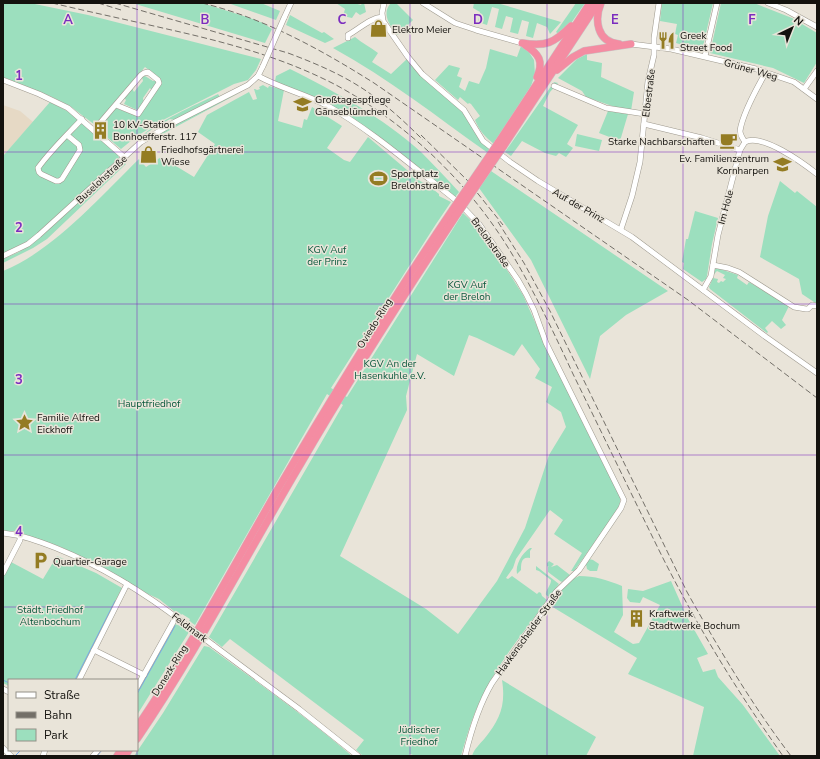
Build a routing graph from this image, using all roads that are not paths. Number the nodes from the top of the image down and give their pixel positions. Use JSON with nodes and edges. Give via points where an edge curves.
{"nodes":[{"id":1,"x":291,"y":3,"type":"edge"},
{"id":2,"x":384,"y":3,"type":"edge"},
{"id":3,"x":423,"y":3,"type":"edge"},
{"id":4,"x":590,"y":3,"type":"edge"},
{"id":5,"x":598,"y":3,"type":"edge"},
{"id":6,"x":601,"y":3,"type":"edge"},
{"id":7,"x":660,"y":3,"type":"edge"},
{"id":8,"x":717,"y":3,"type":"edge"},
{"id":9,"x":768,"y":3,"type":"edge"},
{"id":10,"x":583,"y":13,"type":"junction"},
{"id":11,"x":382,"y":17,"type":"junction"},
{"id":12,"x":817,"y":27,"type":"edge"},
{"id":13,"x":348,"y":38,"type":"dead end"},
{"id":14,"x":522,"y":43,"type":"junction"},
{"id":15,"x":631,"y":44,"type":"junction"},
{"id":16,"x":654,"y":47,"type":"junction"},
{"id":17,"x":705,"y":56,"type":"junction"},
{"id":18,"x":817,"y":71,"type":"edge"},
{"id":19,"x":766,"y":72,"type":"junction"},
{"id":20,"x":547,"y":74,"type":"junction"},
{"id":21,"x":258,"y":76,"type":"junction"},
{"id":22,"x":3,"y":80,"type":"edge"},
{"id":23,"x":554,"y":86,"type":"dead end"},
{"id":24,"x":804,"y":89,"type":"junction"},
{"id":25,"x":528,"y":98,"type":"junction"},
{"id":26,"x":817,"y":99,"type":"edge"},
{"id":27,"x":116,"y":105,"type":"junction"},
{"id":28,"x":645,"y":114,"type":"junction"},
{"id":29,"x":82,"y":119,"type":"junction"},
{"id":30,"x":644,"y":124,"type":"junction"},
{"id":31,"x":94,"y":130,"type":"junction"},
{"id":32,"x":67,"y":135,"type":"junction"},
{"id":33,"x":745,"y":142,"type":"junction"},
{"id":34,"x":500,"y":145,"type":"junction"},
{"id":35,"x":740,"y":150,"type":"junction"},
{"id":36,"x":124,"y":157,"type":"junction"},
{"id":37,"x":817,"y":174,"type":"edge"},
{"id":38,"x":621,"y":230,"type":"junction"},
{"id":39,"x":3,"y":256,"type":"edge"},
{"id":40,"x":713,"y":264,"type":"junction"},
{"id":41,"x":703,"y":290,"type":"junction"},
{"id":42,"x":817,"y":306,"type":"edge"},
{"id":43,"x":817,"y":373,"type":"edge"},
{"id":44,"x":624,"y":500,"type":"joint"},
{"id":45,"x":3,"y":533,"type":"edge"},
{"id":46,"x":20,"y":536,"type":"junction"},
{"id":47,"x":3,"y":573,"type":"edge"},
{"id":48,"x":127,"y":584,"type":"junction"},
{"id":49,"x":176,"y":617,"type":"junction"},
{"id":50,"x":202,"y":629,"type":"junction"},
{"id":51,"x":94,"y":650,"type":"junction"},
{"id":52,"x":144,"y":675,"type":"junction"},
{"id":53,"x":80,"y":679,"type":"edge"},
{"id":54,"x":138,"y":685,"type":"edge"},
{"id":55,"x":138,"y":725,"type":"edge"},
{"id":56,"x":138,"y":737,"type":"edge"},
{"id":57,"x":3,"y":748,"type":"edge"},
{"id":58,"x":11,"y":756,"type":"edge"},
{"id":59,"x":358,"y":756,"type":"edge"},
{"id":60,"x":465,"y":756,"type":"edge"}],
"edges":[{"from":1,"to":21,"type":"street","name":"Buselohstraße","bridge":true},
{"from":2,"to":11,"type":"street"},
{"from":3,"to":14,"type":"street","via":[[455,23]]},
{"from":4,"to":10,"type":"highway"},
{"from":5,"to":20,"type":"highway"},
{"from":6,"to":15,"type":"highway","via":[[597,21],[602,34],[614,43]]},
{"from":7,"to":16,"type":"street","name":"Elbestraße"},
{"from":8,"to":17,"type":"street"},
{"from":9,"to":12,"type":"street"},
{"from":10,"to":14,"type":"highway","via":[[554,41],[541,45]]},
{"from":10,"to":20,"type":"highway"},
{"from":11,"to":13,"type":"street","via":[[348,35]]},
{"from":11,"to":38,"type":"street","name":"Auf der Prinz","via":[[414,65],[464,110],[483,140],[538,181]]},
{"from":14,"to":25,"type":"highway","via":[[534,50],[540,63],[538,76]]},
{"from":15,"to":16,"type":"street","name":"Grüner Weg"},
{"from":15,"to":20,"type":"highway","via":[[584,51]]},
{"from":16,"to":17,"type":"street","name":"Grüner Weg"},
{"from":16,"to":28,"type":"street","name":"Elbestraße"},
{"from":17,"to":19,"type":"street","name":"Grüner Weg"},
{"from":18,"to":24,"type":"street"},
{"from":19,"to":24,"type":"street","name":"Grüner Weg","via":[[794,82]]},
{"from":19,"to":33,"type":"street","via":[[740,130]]},
{"from":20,"to":25,"type":"highway","name":"Oviedo-Ring"},
{"from":20,"to":34,"type":"highway","name":"Oviedo-Ring"},
{"from":21,"to":36,"type":"street","name":"Buselohstraße","via":[[248,86],[141,142]]},
{"from":21,"to":44,"type":"street","name":"Brelohstraße","via":[[311,98],[348,118],[458,202],[479,224],[526,294],[546,343]]},
{"from":22,"to":29,"type":"street","via":[[68,108]]},
{"from":23,"to":28,"type":"street","via":[[606,108]]},
{"from":24,"to":26,"type":"street","name":"Grüner Weg"},
{"from":25,"to":34,"type":"highway","name":"Oviedo-Ring"},
{"from":27,"to":27,"type":"street","via":[[138,114],[159,83],[158,80],[150,73],[144,73]]},
{"from":27,"to":31,"type":"street"},
{"from":28,"to":30,"type":"street","name":"Elbestraße"},
{"from":29,"to":31,"type":"street"},
{"from":29,"to":32,"type":"street"},
{"from":30,"to":35,"type":"street"},
{"from":30,"to":38,"type":"street","name":"Elbestraße","via":[[639,169]]},
{"from":31,"to":36,"type":"street"},
{"from":32,"to":32,"type":"street","via":[[38,168],[41,174],[56,181],[62,179],[80,150],[79,145]]},
{"from":33,"to":35,"type":"street","name":"Im Hole"},
{"from":33,"to":37,"type":"street","via":[[758,141],[780,150]]},
{"from":34,"to":50,"type":"highway","name":"Oviedo-Ring","bridge":true,"via":[[334,407]]},
{"from":35,"to":40,"type":"street","name":"Im Hole"},
{"from":36,"to":39,"type":"street","name":"Buselohstraße","via":[[39,235],[28,244]]},
{"from":38,"to":41,"type":"street","name":"Auf der Prinz"},
{"from":40,"to":41,"type":"street","name":"Im Hole","via":[[709,280]]},
{"from":40,"to":42,"type":"street","via":[[739,272],[794,307],[808,309],[812,305]]},
{"from":41,"to":43,"type":"street","name":"Auf der Prinz"},
{"from":44,"to":60,"type":"street","name":"Havkenscheider Straße","via":[[622,508],[579,570],[556,592],[492,683],[469,737]]},
{"from":45,"to":46,"type":"street","name":"Feldmark"},
{"from":46,"to":47,"type":"street"},
{"from":46,"to":48,"type":"street","name":"Feldmark","via":[[66,552]]},
{"from":48,"to":49,"type":"street","name":"Feldmark"},
{"from":48,"to":51,"type":"street"},
{"from":49,"to":52,"type":"street"},
{"from":49,"to":59,"type":"street","name":"Feldmark","bridge":true},
{"from":50,"to":55,"type":"highway","name":"Donezk-Ring"},
{"from":50,"to":56,"type":"highway","name":"Donezk-Ring","via":[[176,679]]},
{"from":51,"to":52,"type":"street"},
{"from":51,"to":53,"type":"street"},
{"from":52,"to":54,"type":"street"},
{"from":57,"to":58,"type":"street"}]}
